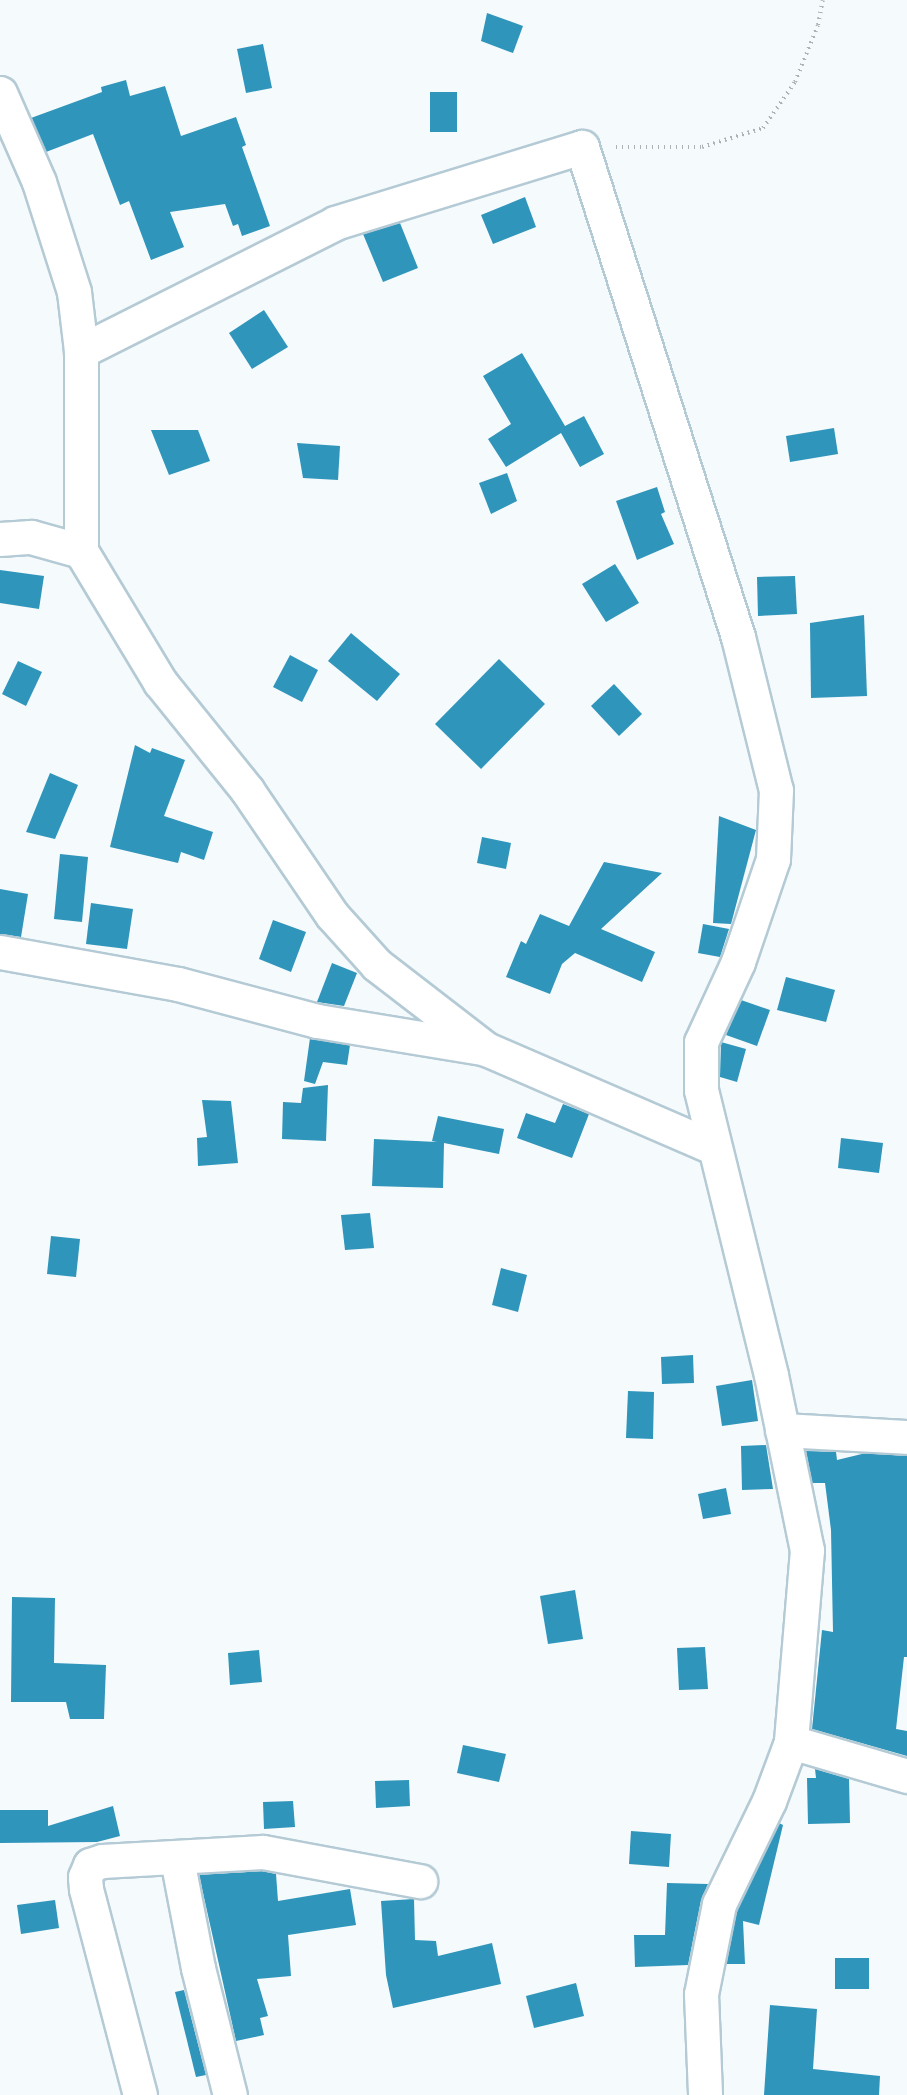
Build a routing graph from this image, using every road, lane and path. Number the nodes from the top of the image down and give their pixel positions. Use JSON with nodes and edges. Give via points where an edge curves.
{"nodes":[{"id":1,"x":823,"y":0,"type":"edge"},
{"id":2,"x":0,"y":93,"type":"edge"},
{"id":3,"x":582,"y":147,"type":"junction"},
{"id":4,"x":81,"y":351,"type":"junction"},
{"id":5,"x":0,"y":521,"type":"edge"},
{"id":6,"x":15,"y":538,"type":"edge"},
{"id":7,"x":81,"y":551,"type":"junction"},
{"id":8,"x":0,"y":952,"type":"edge"},
{"id":9,"x":486,"y":1049,"type":"junction"},
{"id":10,"x":713,"y":1147,"type":"junction"},
{"id":11,"x":782,"y":1430,"type":"junction"},
{"id":12,"x":907,"y":1437,"type":"edge"},
{"id":13,"x":791,"y":1742,"type":"junction"},
{"id":14,"x":907,"y":1776,"type":"edge"},
{"id":15,"x":177,"y":1859,"type":"junction"},
{"id":16,"x":420,"y":1881,"type":"dead end"},
{"id":17,"x":140,"y":2095,"type":"edge"},
{"id":18,"x":230,"y":2095,"type":"edge"},
{"id":19,"x":705,"y":2095,"type":"edge"}],
"edges":[{"from":1,"to":3,"type":"path","via":[[818,26],[795,82],[764,128],[702,147]]},
{"from":2,"to":4,"type":"street","via":[[39,182],[74,292]]},
{"from":3,"to":4,"type":"street","via":[[335,223]]},
{"from":3,"to":10,"type":"street","via":[[738,637],[776,790],[773,859],[738,962],[701,1042],[701,1090]]},
{"from":4,"to":7,"type":"street"},
{"from":5,"to":6,"type":"street"},
{"from":6,"to":7,"type":"street"},
{"from":7,"to":9,"type":"street","via":[[160,682],[247,790],[332,915],[377,965]]},
{"from":8,"to":9,"type":"street","via":[[178,984],[317,1020]]},
{"from":9,"to":10,"type":"street"},
{"from":10,"to":11,"type":"street"},
{"from":11,"to":12,"type":"street"},
{"from":11,"to":13,"type":"street","via":[[807,1550]]},
{"from":13,"to":14,"type":"street"},
{"from":13,"to":19,"type":"street","via":[[769,1801],[719,1904],[700,1995]]},
{"from":15,"to":16,"type":"street","via":[[263,1852]]},
{"from":15,"to":17,"type":"street","via":[[102,1862],[90,1865],[85,1877]]},
{"from":15,"to":18,"type":"street","via":[[198,1968]]}]}
